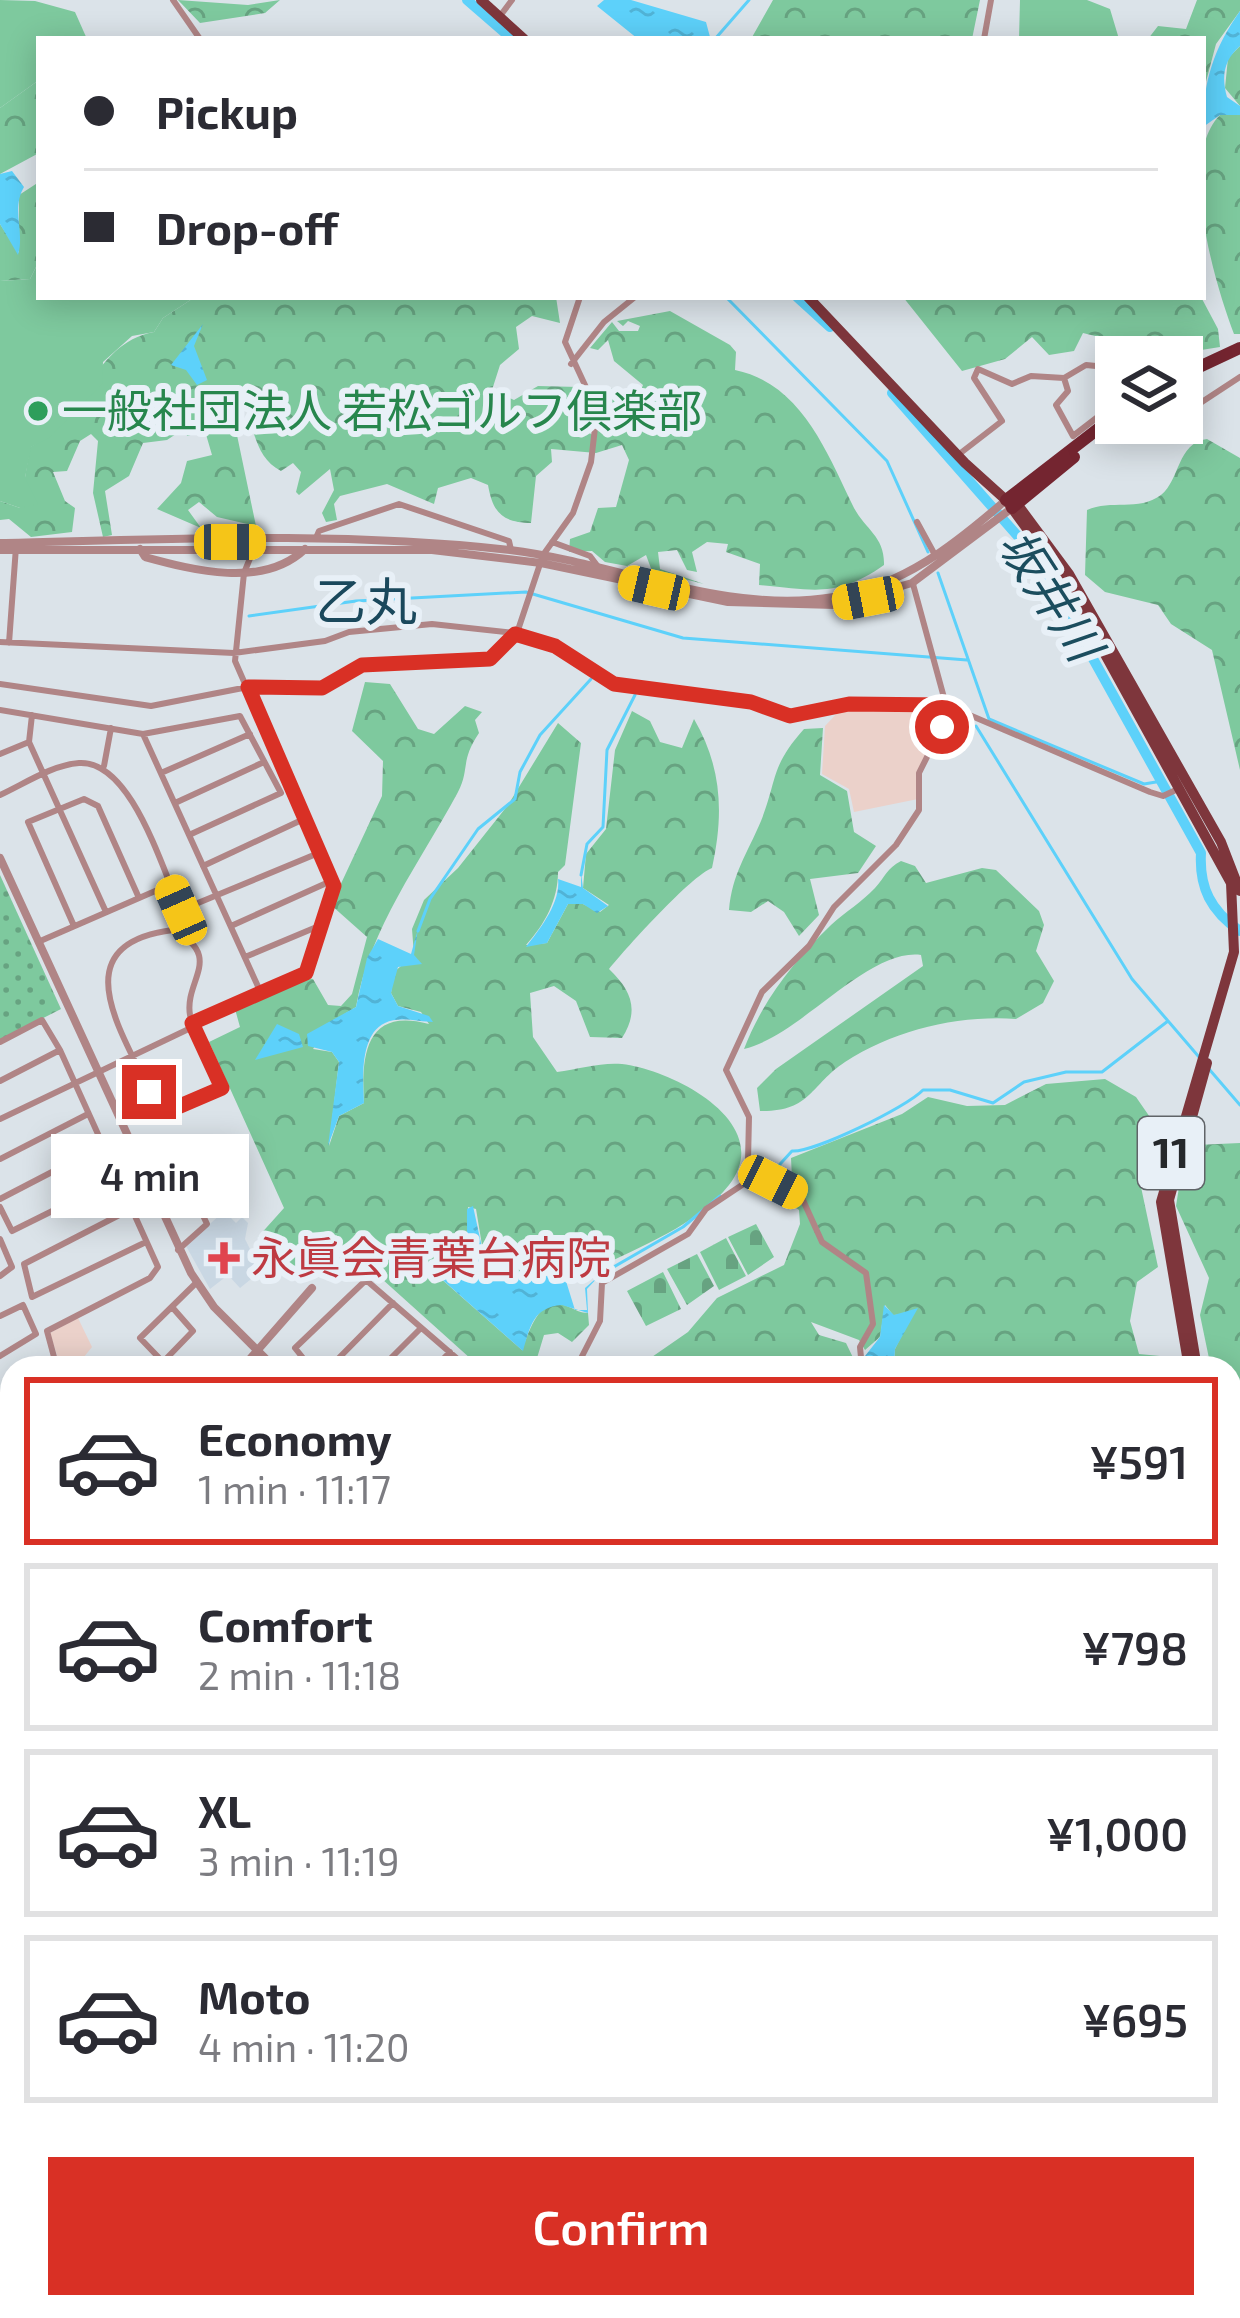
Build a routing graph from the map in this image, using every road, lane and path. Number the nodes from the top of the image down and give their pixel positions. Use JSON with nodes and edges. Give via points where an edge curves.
{"nodes":[{"id":1,"x":173,"y":0,"type":"edge"},
{"id":2,"x":481,"y":0,"type":"edge"},
{"id":3,"x":512,"y":0,"type":"edge"},
{"id":4,"x":992,"y":0,"type":"edge"},
{"id":5,"x":499,"y":16,"type":"junction"},
{"id":6,"x":198,"y":36,"type":"edge"},
{"id":7,"x":521,"y":36,"type":"edge"},
{"id":8,"x":985,"y":36,"type":"edge"},
{"id":9,"x":579,"y":300,"type":"edge"},
{"id":10,"x":631,"y":300,"type":"edge"},
{"id":11,"x":811,"y":300,"type":"edge"},
{"id":12,"x":1240,"y":352,"type":"edge"},
{"id":13,"x":571,"y":364,"type":"junction"},
{"id":14,"x":1095,"y":366,"type":"edge"},
{"id":15,"x":1203,"y":369,"type":"edge"},
{"id":16,"x":1240,"y":377,"type":"edge"},
{"id":17,"x":1064,"y":378,"type":"junction"},
{"id":18,"x":1203,"y":401,"type":"edge"},
{"id":19,"x":1095,"y":427,"type":"edge"},
{"id":20,"x":1095,"y":433,"type":"edge"},
{"id":21,"x":958,"y":455,"type":"junction"},
{"id":22,"x":1004,"y":508,"type":"junction"},
{"id":23,"x":916,"y":522,"type":"dead end"},
{"id":24,"x":315,"y":542,"type":"junction"},
{"id":25,"x":552,"y":542,"type":"junction"},
{"id":26,"x":0,"y":546,"type":"edge"},
{"id":27,"x":16,"y":546,"type":"junction"},
{"id":28,"x":140,"y":548,"type":"junction"},
{"id":29,"x":304,"y":550,"type":"junction"},
{"id":30,"x":511,"y":550,"type":"junction"},
{"id":31,"x":253,"y":551,"type":"junction"},
{"id":32,"x":935,"y":557,"type":"junction"},
{"id":33,"x":542,"y":559,"type":"junction"},
{"id":34,"x":599,"y":568,"type":"junction"},
{"id":35,"x":244,"y":573,"type":"junction"},
{"id":36,"x":911,"y":579,"type":"junction"},
{"id":37,"x":515,"y":634,"type":"junction"},
{"id":38,"x":5,"y":643,"type":"edge"},
{"id":39,"x":234,"y":653,"type":"junction"},
{"id":40,"x":0,"y":684,"type":"edge"},
{"id":41,"x":248,"y":687,"type":"junction"},
{"id":42,"x":946,"y":705,"type":"junction"},
{"id":43,"x":0,"y":710,"type":"edge"},
{"id":44,"x":32,"y":715,"type":"junction"},
{"id":45,"x":111,"y":728,"type":"junction"},
{"id":46,"x":143,"y":734,"type":"junction"},
{"id":47,"x":250,"y":734,"type":"junction"},
{"id":48,"x":29,"y":742,"type":"junction"},
{"id":49,"x":0,"y":754,"type":"edge"},
{"id":50,"x":265,"y":762,"type":"junction"},
{"id":51,"x":104,"y":767,"type":"junction"},
{"id":52,"x":161,"y":773,"type":"junction"},
{"id":53,"x":44,"y":774,"type":"junction"},
{"id":54,"x":1180,"y":788,"type":"junction"},
{"id":55,"x":0,"y":795,"type":"edge"},
{"id":56,"x":175,"y":803,"type":"junction"},
{"id":57,"x":59,"y":809,"type":"junction"},
{"id":58,"x":306,"y":818,"type":"junction"},
{"id":59,"x":189,"y":835,"type":"junction"},
{"id":60,"x":321,"y":852,"type":"junction"},
{"id":61,"x":0,"y":858,"type":"edge"},
{"id":62,"x":203,"y":866,"type":"junction"},
{"id":63,"x":333,"y":880,"type":"junction"},
{"id":64,"x":169,"y":885,"type":"junction"},
{"id":65,"x":1240,"y":890,"type":"edge"},
{"id":66,"x":139,"y":898,"type":"junction"},
{"id":67,"x":218,"y":898,"type":"junction"},
{"id":68,"x":181,"y":910,"type":"junction"},
{"id":69,"x":106,"y":912,"type":"junction"},
{"id":70,"x":320,"y":925,"type":"junction"},
{"id":71,"x":74,"y":926,"type":"junction"},
{"id":72,"x":230,"y":926,"type":"junction"},
{"id":73,"x":173,"y":930,"type":"junction"},
{"id":74,"x":38,"y":942,"type":"junction"},
{"id":75,"x":1240,"y":957,"type":"edge"},
{"id":76,"x":245,"y":958,"type":"junction"},
{"id":77,"x":261,"y":993,"type":"junction"},
{"id":78,"x":192,"y":1023,"type":"junction"},
{"id":79,"x":0,"y":1042,"type":"edge"},
{"id":80,"x":59,"y":1051,"type":"junction"},
{"id":81,"x":131,"y":1052,"type":"junction"},
{"id":82,"x":96,"y":1069,"type":"junction"},
{"id":83,"x":73,"y":1080,"type":"junction"},
{"id":84,"x":0,"y":1081,"type":"edge"},
{"id":85,"x":88,"y":1114,"type":"junction"},
{"id":86,"x":0,"y":1119,"type":"edge"},
{"id":87,"x":102,"y":1146,"type":"junction"},
{"id":88,"x":0,"y":1159,"type":"edge"},
{"id":89,"x":141,"y":1167,"type":"junction"},
{"id":90,"x":760,"y":1173,"type":"junction"},
{"id":91,"x":117,"y":1178,"type":"junction"},
{"id":92,"x":0,"y":1203,"type":"edge"},
{"id":93,"x":131,"y":1209,"type":"junction"},
{"id":94,"x":0,"y":1239,"type":"edge"},
{"id":95,"x":146,"y":1242,"type":"junction"},
{"id":96,"x":178,"y":1250,"type":"junction"},
{"id":97,"x":0,"y":1276,"type":"edge"},
{"id":98,"x":196,"y":1283,"type":"junction"},
{"id":99,"x":312,"y":1288,"type":"dead end"},
{"id":100,"x":393,"y":1303,"type":"junction"},
{"id":101,"x":172,"y":1307,"type":"junction"},
{"id":102,"x":0,"y":1316,"type":"edge"},
{"id":103,"x":421,"y":1328,"type":"junction"},
{"id":104,"x":257,"y":1351,"type":"junction"},
{"id":105,"x":450,"y":1352,"type":"junction"},
{"id":106,"x":0,"y":1356,"type":"edge"},
{"id":107,"x":54,"y":1356,"type":"edge"},
{"id":108,"x":157,"y":1356,"type":"edge"},
{"id":109,"x":169,"y":1356,"type":"edge"},
{"id":110,"x":253,"y":1356,"type":"edge"},
{"id":111,"x":262,"y":1356,"type":"edge"},
{"id":112,"x":301,"y":1356,"type":"edge"},
{"id":113,"x":341,"y":1356,"type":"edge"},
{"id":114,"x":393,"y":1356,"type":"edge"},
{"id":115,"x":446,"y":1356,"type":"edge"},
{"id":116,"x":454,"y":1356,"type":"edge"},
{"id":117,"x":582,"y":1356,"type":"edge"},
{"id":118,"x":861,"y":1356,"type":"edge"},
{"id":119,"x":1190,"y":1356,"type":"edge"},
{"id":120,"x":1191,"y":1356,"type":"edge"}],
"edges":[{"from":1,"to":6,"type":"street"},
{"from":2,"to":5,"type":"main road"},
{"from":3,"to":5,"type":"street"},
{"from":4,"to":8,"type":"street"},
{"from":5,"to":7,"type":"main road"},
{"from":9,"to":13,"type":"street","via":[[565,342]]},
{"from":10,"to":13,"type":"street"},
{"from":11,"to":21,"type":"main road","number":"11"},
{"from":12,"to":15,"type":"highway"},
{"from":13,"to":25,"type":"street","via":[[593,401],[597,430],[573,513]]},
{"from":14,"to":17,"type":"street"},
{"from":16,"to":18,"type":"street"},
{"from":17,"to":19,"type":"street","via":[[1068,392],[1056,405],[1072,436]]},
{"from":17,"to":21,"type":"street","via":[[1004,385],[978,369],[979,389],[1002,421]]},
{"from":20,"to":22,"type":"highway"},
{"from":21,"to":22,"type":"main road","number":"11"},
{"from":22,"to":32,"type":"street"},
{"from":22,"to":36,"type":"street"},
{"from":22,"to":54,"type":"main road","number":"11","via":[[1069,574]]},
{"from":23,"to":32,"type":"street"},
{"from":24,"to":27,"type":"street"},
{"from":24,"to":30,"type":"street"},
{"from":24,"to":30,"type":"street","via":[[319,531],[399,504],[508,541]]},
{"from":25,"to":33,"type":"street"},
{"from":25,"to":34,"type":"street","via":[[590,556]]},
{"from":26,"to":27,"type":"street"},
{"from":27,"to":28,"type":"street"},
{"from":27,"to":38,"type":"street"},
{"from":28,"to":31,"type":"street"},
{"from":28,"to":35,"type":"street","via":[[145,557],[183,567]]},
{"from":29,"to":31,"type":"street"},
{"from":29,"to":33,"type":"street"},
{"from":29,"to":35,"type":"street"},
{"from":30,"to":33,"type":"street"},
{"from":31,"to":35,"type":"street"},
{"from":32,"to":36,"type":"street"},
{"from":33,"to":34,"type":"street"},
{"from":33,"to":36,"type":"street","via":[[762,605],[835,605]]},
{"from":33,"to":37,"type":"street"},
{"from":34,"to":36,"type":"street","via":[[795,599]]},
{"from":35,"to":39,"type":"street"},
{"from":36,"to":42,"type":"street"},
{"from":37,"to":39,"type":"street","via":[[432,624]]},
{"from":37,"to":41,"type":"street","via":[[490,659],[362,665],[322,688]]},
{"from":37,"to":42,"type":"street","via":[[555,646],[614,684],[751,702],[790,716],[849,704]]},
{"from":38,"to":39,"type":"street"},
{"from":39,"to":41,"type":"street"},
{"from":40,"to":41,"type":"street","via":[[127,706]]},
{"from":41,"to":58,"type":"street"},
{"from":42,"to":54,"type":"street","via":[[1163,796]]},
{"from":42,"to":90,"type":"street","via":[[919,773],[920,809],[911,828],[762,992],[726,1070],[749,1117],[746,1155]]},
{"from":43,"to":44,"type":"street"},
{"from":44,"to":45,"type":"street"},
{"from":44,"to":48,"type":"street"},
{"from":45,"to":46,"type":"street"},
{"from":45,"to":51,"type":"street"},
{"from":46,"to":47,"type":"street","via":[[240,716]]},
{"from":46,"to":52,"type":"street"},
{"from":47,"to":50,"type":"street"},
{"from":47,"to":52,"type":"street"},
{"from":48,"to":49,"type":"street"},
{"from":48,"to":53,"type":"street"},
{"from":50,"to":56,"type":"street"},
{"from":50,"to":59,"type":"street","via":[[281,793]]},
{"from":51,"to":53,"type":"street","via":[[84,763]]},
{"from":51,"to":64,"type":"street","via":[[130,797]]},
{"from":52,"to":56,"type":"street"},
{"from":53,"to":55,"type":"street"},
{"from":53,"to":57,"type":"street"},
{"from":54,"to":65,"type":"main road","number":"11","via":[[1232,864]]},
{"from":54,"to":119,"type":"main road","number":"11","via":[[1225,867],[1235,918],[1235,943],[1162,1187]]},
{"from":56,"to":59,"type":"street"},
{"from":57,"to":66,"type":"street","via":[[84,799],[98,806]]},
{"from":57,"to":69,"type":"street"},
{"from":57,"to":71,"type":"street","via":[[28,822]]},
{"from":58,"to":60,"type":"street"},
{"from":58,"to":62,"type":"street"},
{"from":59,"to":62,"type":"street"},
{"from":60,"to":63,"type":"street"},
{"from":60,"to":67,"type":"street"},
{"from":61,"to":74,"type":"street"},
{"from":62,"to":67,"type":"street"},
{"from":63,"to":70,"type":"street"},
{"from":63,"to":72,"type":"street"},
{"from":64,"to":66,"type":"street"},
{"from":64,"to":68,"type":"street"},
{"from":66,"to":69,"type":"street"},
{"from":67,"to":68,"type":"street"},
{"from":67,"to":72,"type":"street"},
{"from":68,"to":73,"type":"street"},
{"from":69,"to":71,"type":"street"},
{"from":70,"to":76,"type":"street"},
{"from":70,"to":77,"type":"street","via":[[306,973]]},
{"from":71,"to":74,"type":"street"},
{"from":72,"to":76,"type":"street"},
{"from":73,"to":78,"type":"street","via":[[192,942],[200,960]]},
{"from":73,"to":81,"type":"street","via":[[130,942],[106,976],[104,992]]},
{"from":74,"to":82,"type":"street"},
{"from":75,"to":120,"type":"main road","number":"11","via":[[1171,1186]]},
{"from":76,"to":77,"type":"street"},
{"from":77,"to":78,"type":"street"},
{"from":78,"to":81,"type":"street"},
{"from":78,"to":81,"type":"street","via":[[222,1088],[194,1102],[160,1104]]},
{"from":79,"to":80,"type":"street","via":[[42,1020]]},
{"from":80,"to":83,"type":"street"},
{"from":80,"to":84,"type":"street"},
{"from":81,"to":82,"type":"street"},
{"from":82,"to":83,"type":"street"},
{"from":82,"to":89,"type":"street"},
{"from":83,"to":85,"type":"street"},
{"from":83,"to":86,"type":"street"},
{"from":85,"to":87,"type":"street"},
{"from":85,"to":88,"type":"street"},
{"from":87,"to":91,"type":"street"},
{"from":87,"to":92,"type":"street"},
{"from":89,"to":91,"type":"street"},
{"from":89,"to":96,"type":"street"},
{"from":89,"to":96,"type":"street","via":[[175,1156],[207,1224]]},
{"from":90,"to":117,"type":"street","via":[[706,1209],[688,1234],[602,1283],[600,1321]]},
{"from":90,"to":118,"type":"street","via":[[802,1198],[818,1238],[866,1273],[873,1324]]},
{"from":91,"to":92,"type":"street","via":[[12,1231]]},
{"from":91,"to":93,"type":"street"},
{"from":93,"to":95,"type":"street"},
{"from":93,"to":95,"type":"street","via":[[24,1264],[32,1297]]},
{"from":94,"to":97,"type":"street","via":[[12,1267]]},
{"from":95,"to":107,"type":"street","via":[[158,1267],[150,1278],[47,1331]]},
{"from":96,"to":98,"type":"street"},
{"from":98,"to":101,"type":"street"},
{"from":98,"to":104,"type":"street"},
{"from":99,"to":104,"type":"street"},
{"from":100,"to":103,"type":"street"},
{"from":100,"to":112,"type":"street","via":[[362,1281],[295,1348]]},
{"from":100,"to":113,"type":"street"},
{"from":101,"to":108,"type":"street","via":[[140,1338]]},
{"from":101,"to":109,"type":"street","via":[[193,1331]]},
{"from":102,"to":106,"type":"street","via":[[23,1305],[36,1334]]},
{"from":103,"to":105,"type":"street"},
{"from":103,"to":114,"type":"street"},
{"from":104,"to":110,"type":"street"},
{"from":104,"to":111,"type":"street"},
{"from":105,"to":115,"type":"street"},
{"from":105,"to":116,"type":"street"}]}
